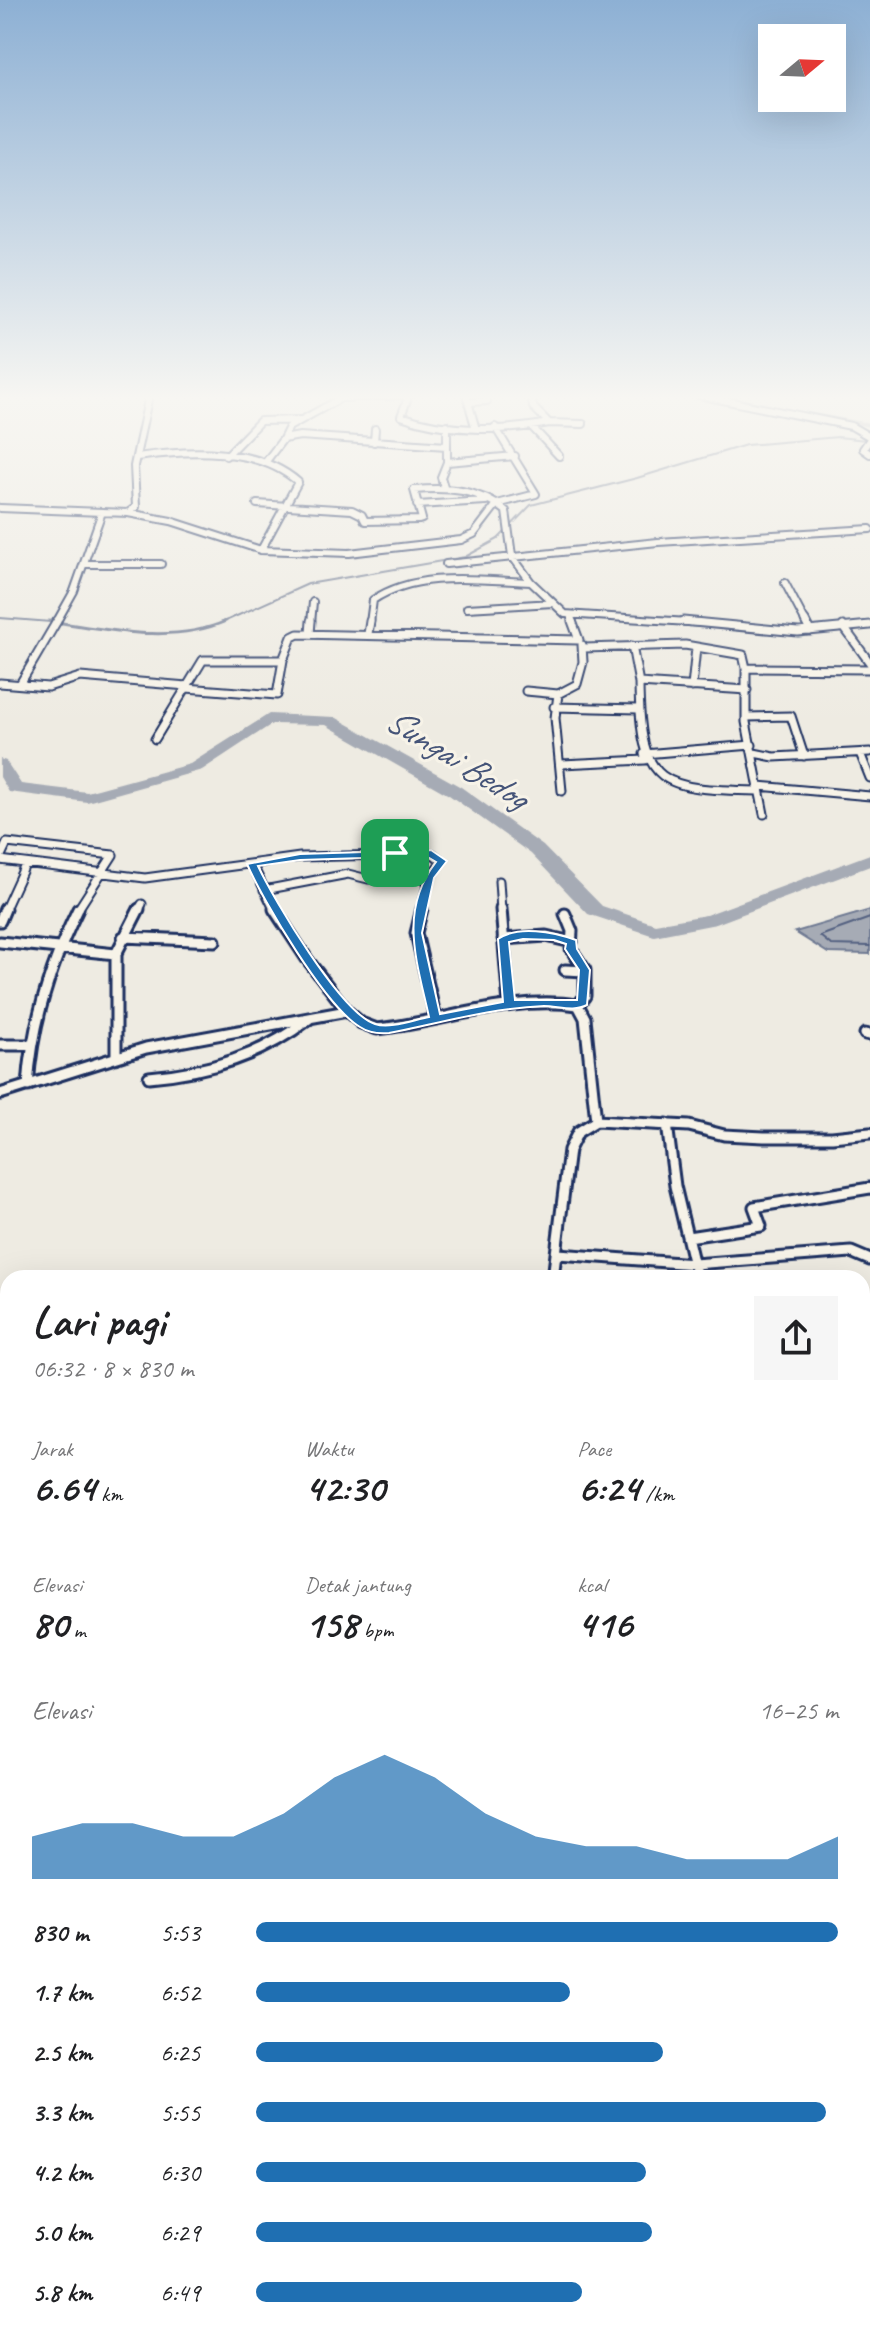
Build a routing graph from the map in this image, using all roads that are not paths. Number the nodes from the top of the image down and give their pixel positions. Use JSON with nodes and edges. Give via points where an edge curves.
{"nodes":[{"id":1,"x":136,"y":504,"type":"edge"},
{"id":2,"x":259,"y":504,"type":"edge"},
{"id":3,"x":429,"y":504,"type":"edge"},
{"id":4,"x":497,"y":504,"type":"joint"},
{"id":5,"x":417,"y":505,"type":"joint"},
{"id":6,"x":287,"y":506,"type":"junction"},
{"id":7,"x":0,"y":508,"type":"edge"},
{"id":8,"x":102,"y":512,"type":"junction"},
{"id":9,"x":128,"y":513,"type":"junction"},
{"id":10,"x":870,"y":529,"type":"edge"},
{"id":11,"x":263,"y":549,"type":"junction"},
{"id":12,"x":512,"y":556,"type":"junction"},
{"id":13,"x":84,"y":564,"type":"junction"},
{"id":14,"x":161,"y":564,"type":"dead end"},
{"id":15,"x":446,"y":564,"type":"dead end"},
{"id":16,"x":531,"y":582,"type":"junction"},
{"id":17,"x":785,"y":583,"type":"dead end"},
{"id":18,"x":313,"y":602,"type":"dead end"},
{"id":19,"x":553,"y":603,"type":"junction"},
{"id":20,"x":467,"y":608,"type":"dead end"},
{"id":21,"x":570,"y":615,"type":"junction"},
{"id":22,"x":870,"y":625,"type":"edge"},
{"id":23,"x":843,"y":626,"type":"junction"},
{"id":24,"x":810,"y":631,"type":"junction"},
{"id":25,"x":310,"y":634,"type":"junction"},
{"id":26,"x":368,"y":634,"type":"junction"},
{"id":27,"x":579,"y":640,"type":"junction"},
{"id":28,"x":632,"y":646,"type":"junction"},
{"id":29,"x":584,"y":648,"type":"junction"},
{"id":30,"x":696,"y":648,"type":"junction"},
{"id":31,"x":283,"y":660,"type":"junction"},
{"id":32,"x":870,"y":666,"type":"edge"},
{"id":33,"x":746,"y":668,"type":"junction"},
{"id":34,"x":0,"y":683,"type":"edge"},
{"id":35,"x":639,"y":683,"type":"junction"},
{"id":36,"x":20,"y":684,"type":"junction"},
{"id":37,"x":186,"y":687,"type":"junction"},
{"id":38,"x":692,"y":687,"type":"junction"},
{"id":39,"x":747,"y":690,"type":"junction"},
{"id":40,"x":526,"y":691,"type":"dead end"},
{"id":41,"x":558,"y":694,"type":"junction"},
{"id":42,"x":554,"y":707,"type":"junction"},
{"id":43,"x":638,"y":709,"type":"junction"},
{"id":44,"x":746,"y":717,"type":"junction"},
{"id":45,"x":155,"y":739,"type":"dead end"},
{"id":46,"x":753,"y":749,"type":"junction"},
{"id":47,"x":870,"y":752,"type":"edge"},
{"id":48,"x":860,"y":753,"type":"junction"},
{"id":49,"x":804,"y":756,"type":"junction"},
{"id":50,"x":644,"y":757,"type":"junction"},
{"id":51,"x":562,"y":764,"type":"junction"},
{"id":52,"x":870,"y":778,"type":"edge"},
{"id":53,"x":759,"y":789,"type":"junction"},
{"id":54,"x":562,"y":791,"type":"dead end"},
{"id":55,"x":870,"y":796,"type":"edge"},
{"id":56,"x":764,"y":814,"type":"dead end"},
{"id":57,"x":0,"y":859,"type":"edge"},
{"id":58,"x":252,"y":864,"type":"junction"},
{"id":59,"x":25,"y":865,"type":"junction"},
{"id":60,"x":99,"y":873,"type":"junction"},
{"id":61,"x":429,"y":878,"type":"junction"},
{"id":62,"x":499,"y":881,"type":"dead end"},
{"id":63,"x":264,"y":890,"type":"junction"},
{"id":64,"x":142,"y":904,"type":"dead end"},
{"id":65,"x":565,"y":914,"type":"dead end"},
{"id":66,"x":0,"y":921,"type":"edge"},
{"id":67,"x":123,"y":937,"type":"junction"},
{"id":68,"x":503,"y":939,"type":"junction"},
{"id":69,"x":215,"y":941,"type":"dead end"},
{"id":70,"x":0,"y":942,"type":"edge"},
{"id":71,"x":572,"y":942,"type":"junction"},
{"id":72,"x":61,"y":947,"type":"junction"},
{"id":73,"x":116,"y":954,"type":"junction"},
{"id":74,"x":565,"y":970,"type":"dead end"},
{"id":75,"x":585,"y":971,"type":"junction"},
{"id":76,"x":509,"y":1005,"type":"junction"},
{"id":77,"x":578,"y":1005,"type":"junction"},
{"id":78,"x":347,"y":1011,"type":"junction"},
{"id":79,"x":311,"y":1017,"type":"junction"},
{"id":80,"x":436,"y":1019,"type":"junction"},
{"id":81,"x":0,"y":1045,"type":"edge"},
{"id":82,"x":31,"y":1045,"type":"junction"},
{"id":83,"x":116,"y":1056,"type":"junction"},
{"id":84,"x":149,"y":1077,"type":"dead end"},
{"id":85,"x":28,"y":1086,"type":"junction"},
{"id":86,"x":0,"y":1094,"type":"edge"},
{"id":87,"x":596,"y":1121,"type":"junction"},
{"id":88,"x":667,"y":1124,"type":"junction"},
{"id":89,"x":870,"y":1133,"type":"edge"},
{"id":90,"x":870,"y":1188,"type":"edge"},
{"id":91,"x":688,"y":1237,"type":"junction"},
{"id":92,"x":558,"y":1254,"type":"junction"},
{"id":93,"x":870,"y":1260,"type":"edge"},
{"id":94,"x":694,"y":1264,"type":"junction"},
{"id":95,"x":555,"y":1270,"type":"edge"},
{"id":96,"x":695,"y":1270,"type":"edge"}],
"edges":[{"from":1,"to":9,"type":"street"},
{"from":2,"to":6,"type":"street"},
{"from":3,"to":5,"type":"street"},
{"from":4,"to":11,"type":"street","via":[[474,534],[461,540],[349,553]]},
{"from":4,"to":12,"type":"street","via":[[506,511]]},
{"from":5,"to":6,"type":"street","via":[[421,519],[365,521],[352,510]]},
{"from":6,"to":11,"type":"street"},
{"from":7,"to":8,"type":"street"},
{"from":8,"to":9,"type":"street"},
{"from":8,"to":13,"type":"street"},
{"from":9,"to":11,"type":"street"},
{"from":10,"to":12,"type":"street"},
{"from":12,"to":15,"type":"street"},
{"from":12,"to":16,"type":"street"},
{"from":13,"to":14,"type":"street"},
{"from":13,"to":36,"type":"street"},
{"from":16,"to":19,"type":"street"},
{"from":16,"to":26,"type":"street","via":[[458,580],[389,588],[373,600]]},
{"from":17,"to":24,"type":"street"},
{"from":18,"to":25,"type":"street"},
{"from":19,"to":20,"type":"street"},
{"from":19,"to":21,"type":"street"},
{"from":21,"to":24,"type":"street"},
{"from":21,"to":27,"type":"street"},
{"from":22,"to":23,"type":"street"},
{"from":23,"to":24,"type":"street"},
{"from":23,"to":32,"type":"street"},
{"from":25,"to":26,"type":"street"},
{"from":25,"to":31,"type":"street","via":[[292,637]]},
{"from":26,"to":27,"type":"street"},
{"from":27,"to":29,"type":"street"},
{"from":28,"to":29,"type":"street"},
{"from":28,"to":30,"type":"street"},
{"from":28,"to":35,"type":"street"},
{"from":29,"to":41,"type":"street","via":[[578,683]]},
{"from":30,"to":33,"type":"street","via":[[739,653],[746,658]]},
{"from":30,"to":38,"type":"street"},
{"from":31,"to":37,"type":"street","via":[[203,660]]},
{"from":31,"to":37,"type":"street","via":[[277,695]]},
{"from":32,"to":33,"type":"street"},
{"from":33,"to":39,"type":"street"},
{"from":34,"to":36,"type":"street"},
{"from":35,"to":38,"type":"street"},
{"from":35,"to":43,"type":"street"},
{"from":36,"to":37,"type":"street","via":[[48,687],[80,677]]},
{"from":37,"to":45,"type":"street"},
{"from":38,"to":39,"type":"street"},
{"from":39,"to":44,"type":"street"},
{"from":40,"to":41,"type":"street"},
{"from":41,"to":42,"type":"street"},
{"from":42,"to":43,"type":"street"},
{"from":42,"to":51,"type":"street"},
{"from":43,"to":50,"type":"street"},
{"from":44,"to":46,"type":"street"},
{"from":44,"to":49,"type":"street","via":[[791,716]]},
{"from":46,"to":49,"type":"street","via":[[774,757]]},
{"from":46,"to":50,"type":"street"},
{"from":46,"to":53,"type":"street"},
{"from":47,"to":48,"type":"street"},
{"from":48,"to":49,"type":"street"},
{"from":48,"to":52,"type":"street"},
{"from":50,"to":51,"type":"street"},
{"from":50,"to":53,"type":"street","via":[[661,780],[698,789]]},
{"from":51,"to":54,"type":"street"},
{"from":53,"to":55,"type":"street"},
{"from":53,"to":56,"type":"street"},
{"from":57,"to":59,"type":"street"},
{"from":57,"to":60,"type":"street","via":[[7,843],[113,855]]},
{"from":58,"to":60,"type":"street","via":[[156,878]]},
{"from":58,"to":61,"type":"street","via":[[300,857],[436,855],[440,866]]},
{"from":58,"to":63,"type":"street"},
{"from":59,"to":60,"type":"street"},
{"from":59,"to":66,"type":"street"},
{"from":60,"to":72,"type":"street"},
{"from":61,"to":63,"type":"street","via":[[368,879],[348,874]]},
{"from":61,"to":80,"type":"street","via":[[416,933]]},
{"from":62,"to":68,"type":"street"},
{"from":63,"to":78,"type":"street"},
{"from":64,"to":67,"type":"street"},
{"from":65,"to":71,"type":"street"},
{"from":67,"to":69,"type":"street"},
{"from":67,"to":73,"type":"street"},
{"from":68,"to":71,"type":"street","via":[[530,935]]},
{"from":68,"to":76,"type":"street"},
{"from":70,"to":72,"type":"street"},
{"from":71,"to":75,"type":"street"},
{"from":72,"to":73,"type":"street"},
{"from":72,"to":82,"type":"street"},
{"from":73,"to":83,"type":"street"},
{"from":74,"to":75,"type":"street"},
{"from":75,"to":77,"type":"street","via":[[585,996]]},
{"from":76,"to":77,"type":"street"},
{"from":76,"to":80,"type":"street"},
{"from":77,"to":87,"type":"street","via":[[585,1018]]},
{"from":78,"to":79,"type":"street"},
{"from":78,"to":80,"type":"street","via":[[377,1029]]},
{"from":79,"to":83,"type":"street"},
{"from":79,"to":84,"type":"street","via":[[286,1039],[262,1050],[200,1072]]},
{"from":81,"to":82,"type":"street"},
{"from":82,"to":85,"type":"street"},
{"from":83,"to":85,"type":"street"},
{"from":85,"to":86,"type":"street"},
{"from":87,"to":88,"type":"street"},
{"from":87,"to":92,"type":"street","via":[[578,1132],[569,1150]]},
{"from":88,"to":89,"type":"street","via":[[738,1136]]},
{"from":88,"to":91,"type":"street"},
{"from":90,"to":91,"type":"street","via":[[754,1207],[761,1226]]},
{"from":91,"to":94,"type":"street"},
{"from":92,"to":94,"type":"street"},
{"from":92,"to":95,"type":"street"},
{"from":93,"to":94,"type":"street","via":[[851,1252]]},
{"from":94,"to":96,"type":"street"}]}
